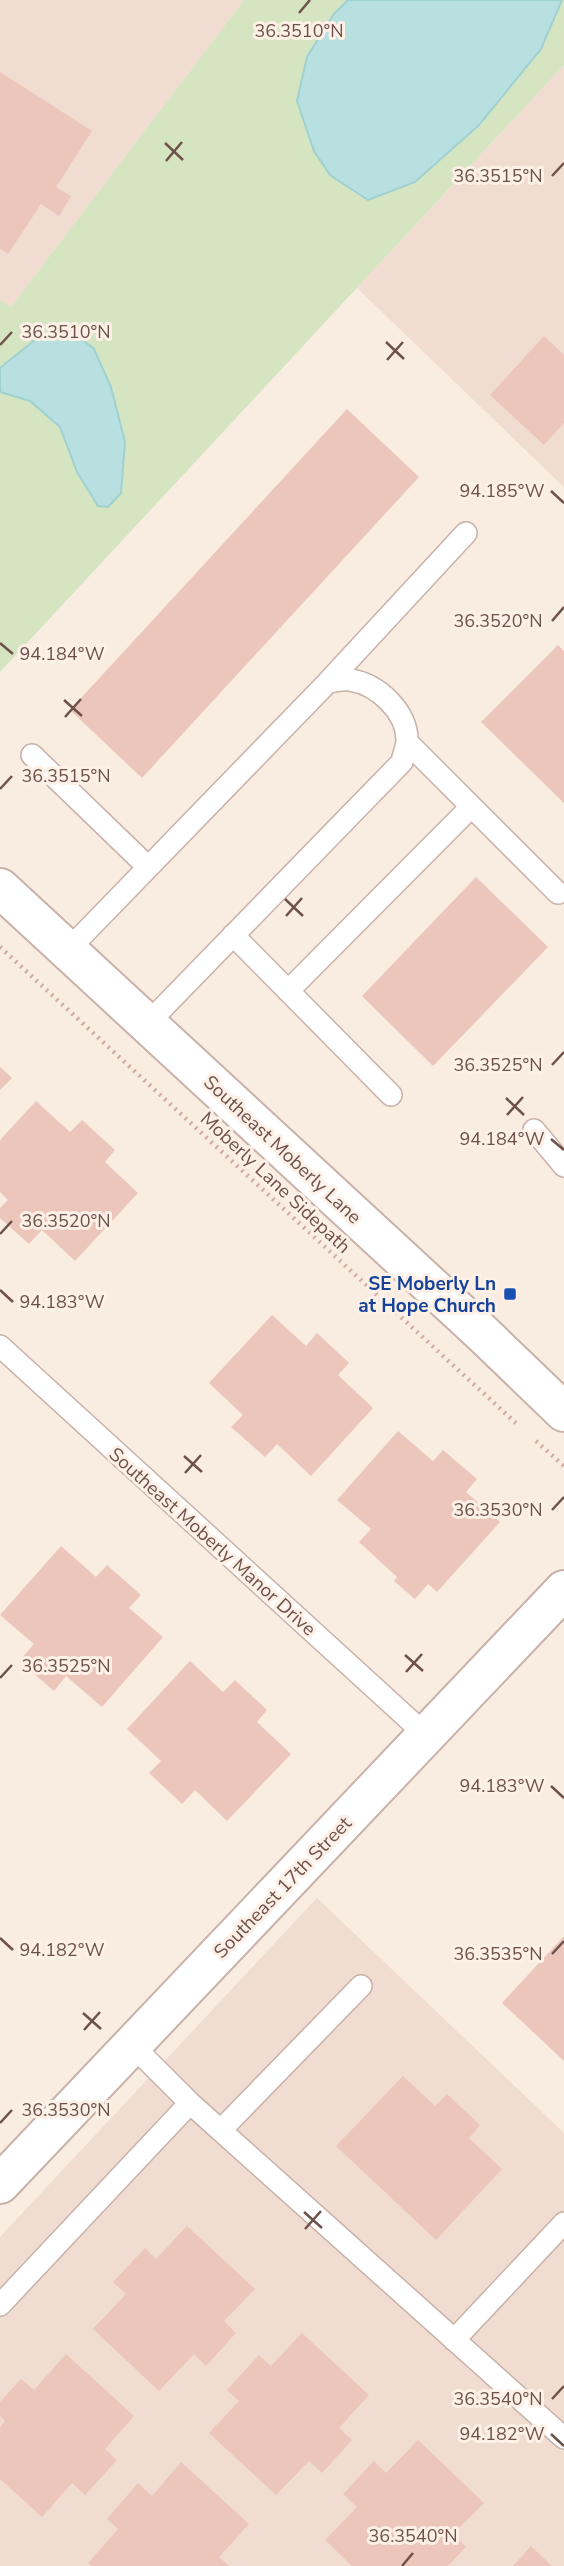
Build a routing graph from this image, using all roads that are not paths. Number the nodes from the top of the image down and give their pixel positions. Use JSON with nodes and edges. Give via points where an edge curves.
{"nodes":[{"id":1,"x":466,"y":533,"type":"dead end"},
{"id":2,"x":328,"y":682,"type":"junction"},
{"id":3,"x":407,"y":742,"type":"junction"},
{"id":4,"x":32,"y":755,"type":"dead end"},
{"id":5,"x":471,"y":807,"type":"junction"},
{"id":6,"x":148,"y":867,"type":"junction"},
{"id":7,"x":0,"y":888,"type":"edge"},
{"id":8,"x":558,"y":893,"type":"dead end"},
{"id":9,"x":233,"y":935,"type":"junction"},
{"id":10,"x":68,"y":950,"type":"junction"},
{"id":11,"x":288,"y":991,"type":"junction"},
{"id":12,"x":148,"y":1023,"type":"junction"},
{"id":13,"x":391,"y":1095,"type":"dead end"},
{"id":14,"x":534,"y":1130,"type":"dead end"},
{"id":15,"x":564,"y":1166,"type":"edge"},
{"id":16,"x":0,"y":1346,"type":"edge"},
{"id":17,"x":564,"y":1412,"type":"edge"},
{"id":18,"x":564,"y":1590,"type":"edge"},
{"id":19,"x":426,"y":1735,"type":"junction"},
{"id":20,"x":361,"y":1986,"type":"dead end"},
{"id":21,"x":132,"y":2045,"type":"junction"},
{"id":22,"x":190,"y":2103,"type":"junction"},
{"id":23,"x":221,"y":2130,"type":"junction"},
{"id":24,"x":0,"y":2184,"type":"edge"},
{"id":25,"x":564,"y":2223,"type":"edge"},
{"id":26,"x":0,"y":2305,"type":"edge"},
{"id":27,"x":454,"y":2340,"type":"junction"},
{"id":28,"x":564,"y":2438,"type":"edge"}],
"edges":[{"from":1,"to":2,"type":"lane"},
{"from":2,"to":3,"type":"lane","via":[[351,680],[376,690],[404,722]]},
{"from":2,"to":6,"type":"lane"},
{"from":3,"to":5,"type":"lane"},
{"from":3,"to":9,"type":"lane","via":[[402,762]]},
{"from":4,"to":6,"type":"lane"},
{"from":5,"to":8,"type":"lane"},
{"from":5,"to":11,"type":"lane"},
{"from":6,"to":10,"type":"lane"},
{"from":7,"to":10,"type":"street","name":"Southeast Moberly Lane"},
{"from":9,"to":11,"type":"lane"},
{"from":9,"to":12,"type":"lane"},
{"from":10,"to":12,"type":"street","name":"Southeast Moberly Lane"},
{"from":11,"to":13,"type":"lane"},
{"from":12,"to":17,"type":"street","name":"Southeast Moberly Lane"},
{"from":14,"to":15,"type":"lane"},
{"from":16,"to":19,"type":"lane","name":"Southeast Moberly Manor Drive"},
{"from":18,"to":19,"type":"street","name":"Southeast 17th Street"},
{"from":19,"to":21,"type":"street","name":"Southeast 17th Street"},
{"from":20,"to":23,"type":"lane"},
{"from":21,"to":22,"type":"lane"},
{"from":21,"to":24,"type":"street","name":"Southeast 17th Street"},
{"from":22,"to":23,"type":"lane"},
{"from":22,"to":26,"type":"lane"},
{"from":23,"to":27,"type":"lane"},
{"from":25,"to":27,"type":"lane"},
{"from":27,"to":28,"type":"lane"}]}
